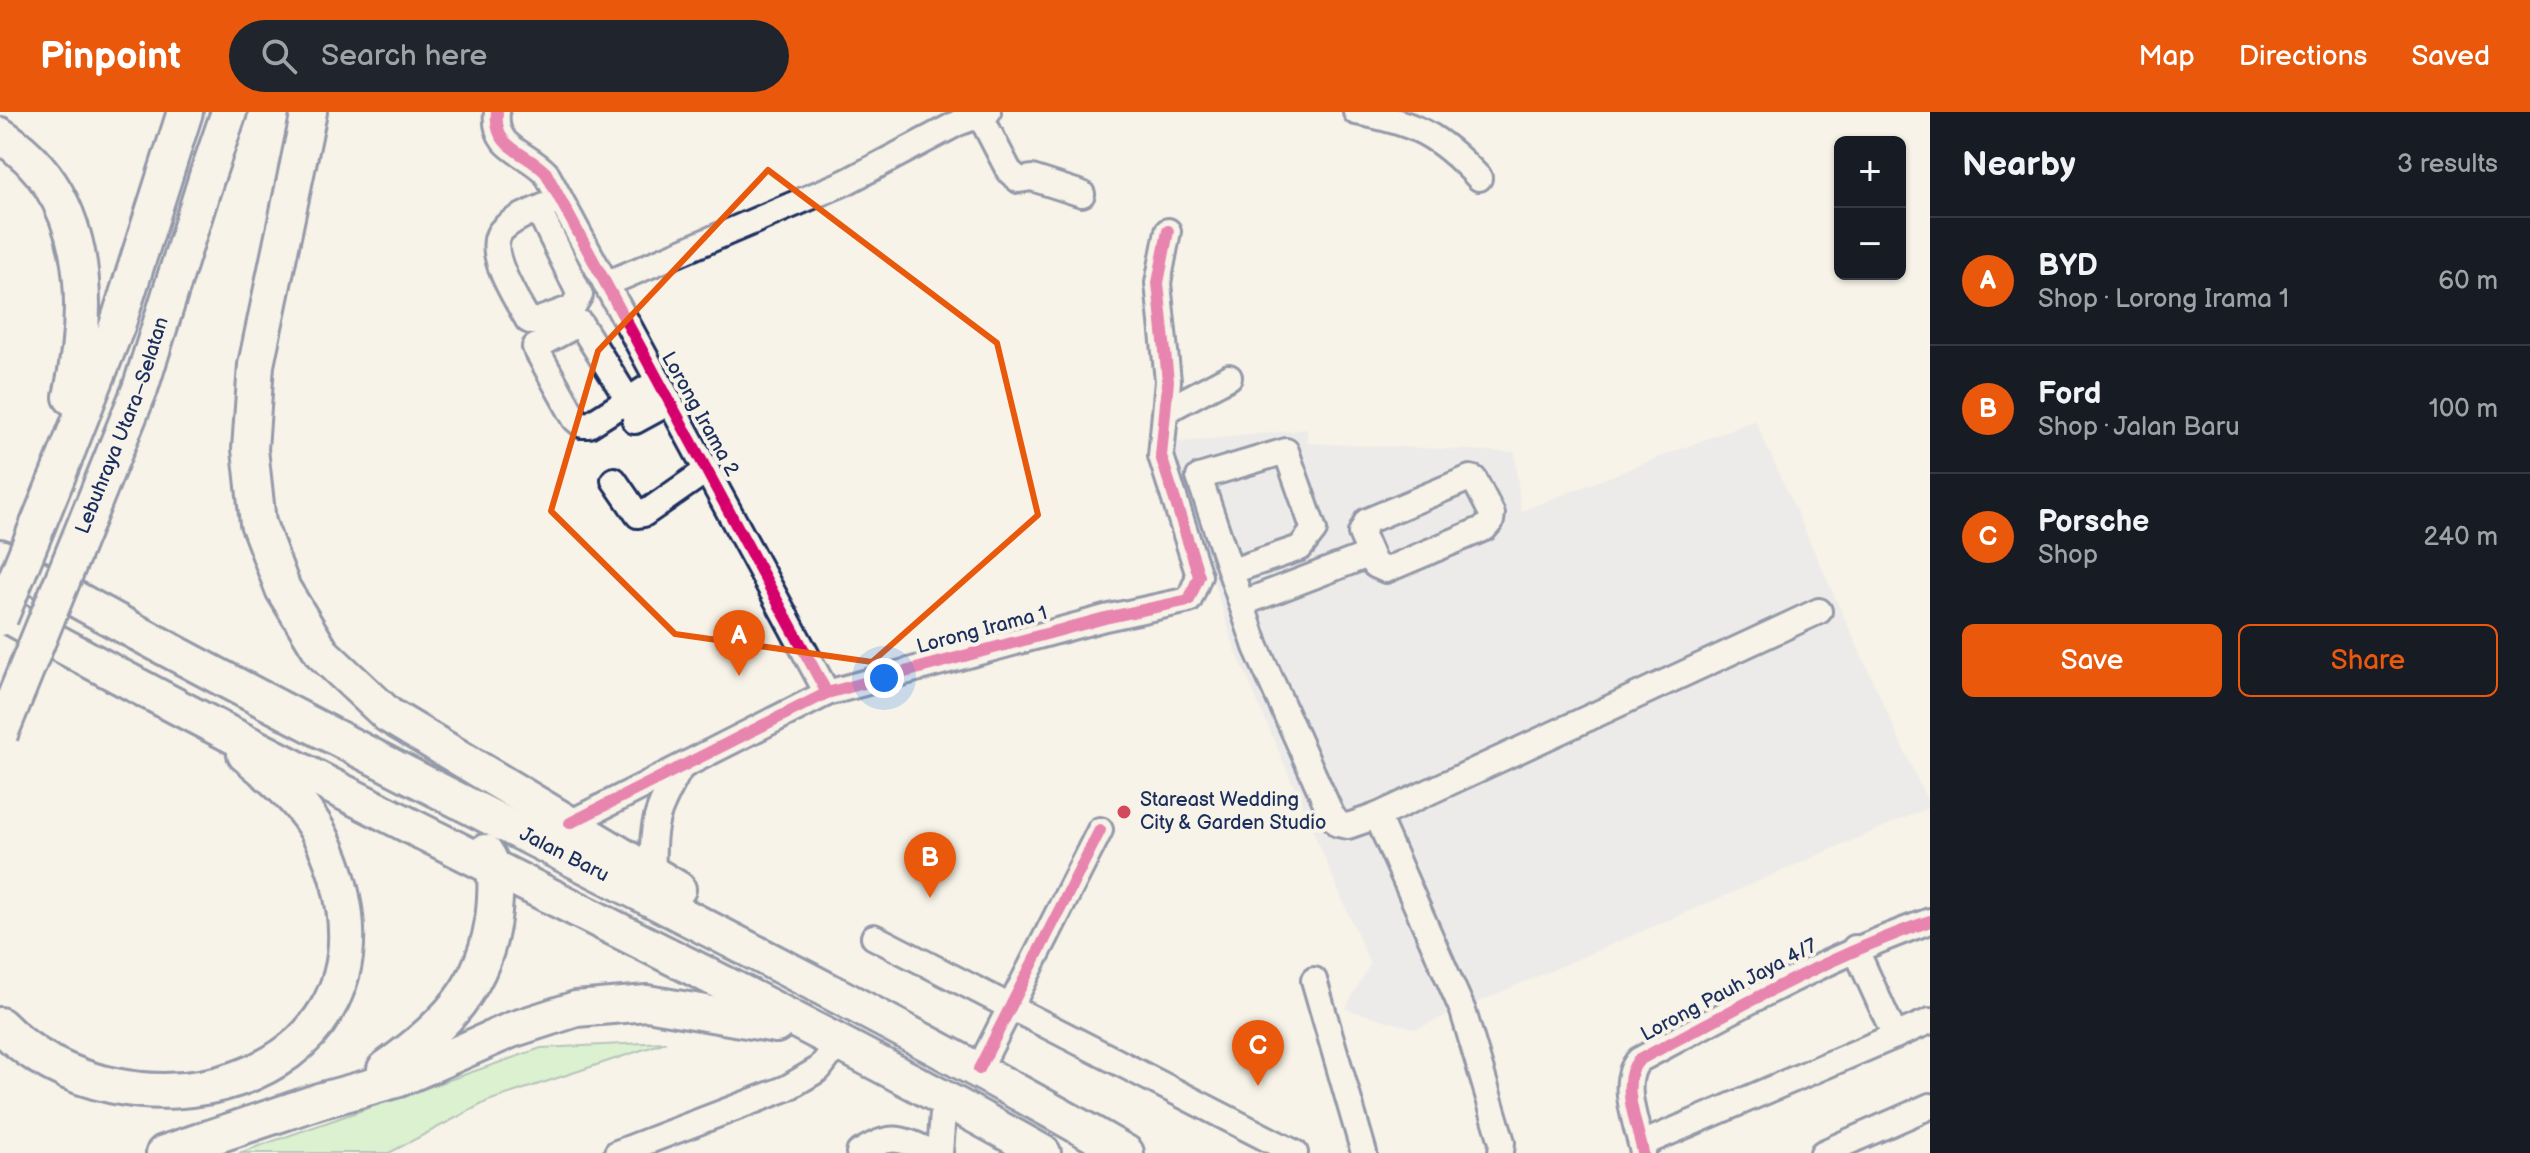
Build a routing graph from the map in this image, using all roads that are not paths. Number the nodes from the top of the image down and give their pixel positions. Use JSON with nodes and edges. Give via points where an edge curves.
{"nodes":[{"id":1,"x":185,"y":112,"type":"edge"},
{"id":2,"x":229,"y":112,"type":"edge"},
{"id":3,"x":309,"y":112,"type":"edge"},
{"id":4,"x":497,"y":112,"type":"edge"},
{"id":5,"x":1356,"y":112,"type":"edge"},
{"id":6,"x":984,"y":113,"type":"edge"},
{"id":7,"x":0,"y":135,"type":"edge"},
{"id":8,"x":1479,"y":178,"type":"dead end"},
{"id":9,"x":1082,"y":194,"type":"dead end"},
{"id":10,"x":1168,"y":231,"type":"dead end"},
{"id":11,"x":606,"y":284,"type":"junction"},
{"id":12,"x":1229,"y":377,"type":"dead end"},
{"id":13,"x":658,"y":381,"type":"junction"},
{"id":14,"x":670,"y":402,"type":"junction"},
{"id":15,"x":1167,"y":410,"type":"junction"},
{"id":16,"x":707,"y":470,"type":"junction"},
{"id":17,"x":56,"y":480,"type":"junction"},
{"id":18,"x":614,"y":480,"type":"dead end"},
{"id":19,"x":1368,"y":555,"type":"junction"},
{"id":20,"x":0,"y":557,"type":"edge"},
{"id":21,"x":1232,"y":571,"type":"junction"},
{"id":22,"x":1243,"y":603,"type":"junction"},
{"id":23,"x":0,"y":611,"type":"edge"},
{"id":24,"x":1819,"y":611,"type":"dead end"},
{"id":25,"x":0,"y":618,"type":"edge"},
{"id":26,"x":827,"y":693,"type":"junction"},
{"id":27,"x":180,"y":707,"type":"junction"},
{"id":28,"x":0,"y":734,"type":"edge"},
{"id":29,"x":352,"y":746,"type":"junction"},
{"id":30,"x":680,"y":769,"type":"junction"},
{"id":31,"x":1377,"y":816,"type":"junction"},
{"id":32,"x":570,"y":823,"type":"junction"},
{"id":33,"x":1100,"y":830,"type":"dead end"},
{"id":34,"x":495,"y":866,"type":"junction"},
{"id":35,"x":653,"y":874,"type":"junction"},
{"id":36,"x":1930,"y":921,"type":"edge"},
{"id":37,"x":874,"y":937,"type":"dead end"},
{"id":38,"x":1855,"y":948,"type":"junction"},
{"id":39,"x":1314,"y":980,"type":"dead end"},
{"id":40,"x":1010,"y":1007,"type":"junction"},
{"id":41,"x":874,"y":1014,"type":"junction"},
{"id":42,"x":1930,"y":1021,"type":"edge"},
{"id":43,"x":0,"y":1025,"type":"edge"},
{"id":44,"x":1895,"y":1036,"type":"junction"},
{"id":45,"x":825,"y":1038,"type":"junction"},
{"id":46,"x":979,"y":1069,"type":"junction"},
{"id":47,"x":944,"y":1099,"type":"junction"},
{"id":48,"x":319,"y":1101,"type":"junction"},
{"id":49,"x":1930,"y":1106,"type":"edge"},
{"id":50,"x":1642,"y":1149,"type":"edge"},
{"id":51,"x":164,"y":1153,"type":"edge"},
{"id":52,"x":617,"y":1153,"type":"edge"},
{"id":53,"x":859,"y":1153,"type":"edge"},
{"id":54,"x":937,"y":1153,"type":"edge"},
{"id":55,"x":1043,"y":1153,"type":"edge"},
{"id":56,"x":1126,"y":1153,"type":"edge"},
{"id":57,"x":1295,"y":1153,"type":"edge"},
{"id":58,"x":1364,"y":1153,"type":"edge"},
{"id":59,"x":1501,"y":1153,"type":"edge"},
{"id":60,"x":1823,"y":1153,"type":"edge"}],
"edges":[{"from":1,"to":17,"type":"highway","name":"Lebuhraya Utara–Selatan","via":[[117,326]]},
{"from":2,"to":28,"type":"highway","name":"Lebuhraya Utara–Selatan","bridge":true,"via":[[140,389]]},
{"from":3,"to":32,"type":"highway","via":[[256,365],[250,449],[258,523],[283,589],[322,653],[388,715]]},
{"from":4,"to":11,"type":"street","name":"Lorong Irama 2","via":[[495,127],[503,142],[546,173],[549,205]]},
{"from":5,"to":8,"type":"street","via":[[1411,125],[1449,146]]},
{"from":6,"to":9,"type":"street","via":[[1009,171],[1019,180],[1032,178]]},
{"from":6,"to":11,"type":"street","via":[[846,182]]},
{"from":7,"to":17,"type":"highway","via":[[47,180],[68,214],[79,257],[81,354]]},
{"from":10,"to":15,"type":"street","via":[[1158,283]]},
{"from":11,"to":13,"type":"street","name":"Lorong Irama 2"},
{"from":12,"to":15,"type":"street"},
{"from":13,"to":14,"type":"street","name":"Lorong Irama 2"},
{"from":13,"to":14,"type":"street","via":[[631,411]]},
{"from":14,"to":16,"type":"street","name":"Lorong Irama 2"},
{"from":15,"to":26,"type":"street","name":"Lorong Irama 1","via":[[1161,456],[1199,576],[1189,600]]},
{"from":16,"to":18,"type":"street","via":[[638,515]]},
{"from":16,"to":26,"type":"street","name":"Lorong Irama 2"},
{"from":17,"to":25,"type":"highway","name":"Lebuhraya Utara–Selatan","bridge":true},
{"from":19,"to":19,"type":"street","via":[[1361,533],[1367,521],[1460,480],[1474,479],[1492,514],[1485,528],[1386,570]]},
{"from":19,"to":22,"type":"street"},
{"from":20,"to":29,"type":"highway","name":"Jalan Baru"},
{"from":21,"to":21,"type":"street","via":[[1199,477],[1286,451],[1314,530],[1300,548]]},
{"from":21,"to":22,"type":"street"},
{"from":22,"to":31,"type":"street","via":[[1256,647],[1331,814],[1338,824],[1348,826]]},
{"from":23,"to":27,"type":"highway"},
{"from":24,"to":31,"type":"street"},
{"from":26,"to":30,"type":"street","name":"Lorong Irama 1"},
{"from":27,"to":34,"type":"highway"},
{"from":27,"to":43,"type":"highway","via":[[264,769],[304,811],[332,858],[344,905],[345,957],[332,1005],[309,1044],[278,1077],[211,1111],[175,1117],[143,1118],[102,1109],[46,1079]]},
{"from":29,"to":34,"type":"highway","via":[[467,827]]},
{"from":29,"to":41,"type":"highway","name":"Jalan Baru"},
{"from":30,"to":32,"type":"street","name":"Lorong Irama 1"},
{"from":30,"to":35,"type":"street","via":[[655,813]]},
{"from":31,"to":59,"type":"street","via":[[1463,1011]]},
{"from":32,"to":35,"type":"highway"},
{"from":33,"to":40,"type":"street"},
{"from":34,"to":45,"type":"highway"},
{"from":34,"to":48,"type":"highway","via":[[491,942],[455,1008],[429,1038],[384,1070]]},
{"from":35,"to":41,"type":"highway","via":[[831,978]]},
{"from":36,"to":38,"type":"street","name":"Lorong Pauh Jaya 4/7"},
{"from":37,"to":40,"type":"street"},
{"from":38,"to":44,"type":"street"},
{"from":38,"to":50,"type":"street","name":"Lorong Pauh Jaya 4/7","via":[[1639,1060],[1630,1070],[1629,1082]]},
{"from":39,"to":58,"type":"street"},
{"from":40,"to":46,"type":"street"},
{"from":40,"to":57,"type":"street"},
{"from":41,"to":46,"type":"highway","name":"Jalan Baru"},
{"from":42,"to":44,"type":"street"},
{"from":44,"to":50,"type":"street"},
{"from":45,"to":47,"type":"highway"},
{"from":45,"to":48,"type":"highway","via":[[647,1003],[576,1009],[511,1030],[399,1079]]},
{"from":45,"to":52,"type":"street","via":[[819,1069],[787,1088]]},
{"from":46,"to":56,"type":"highway","name":"Jalan Baru"},
{"from":47,"to":54,"type":"street"},
{"from":47,"to":55,"type":"highway"},
{"from":48,"to":51,"type":"highway"},
{"from":49,"to":60,"type":"street"},
{"from":53,"to":54,"type":"street","via":[[885,1138],[899,1138]]}]}
